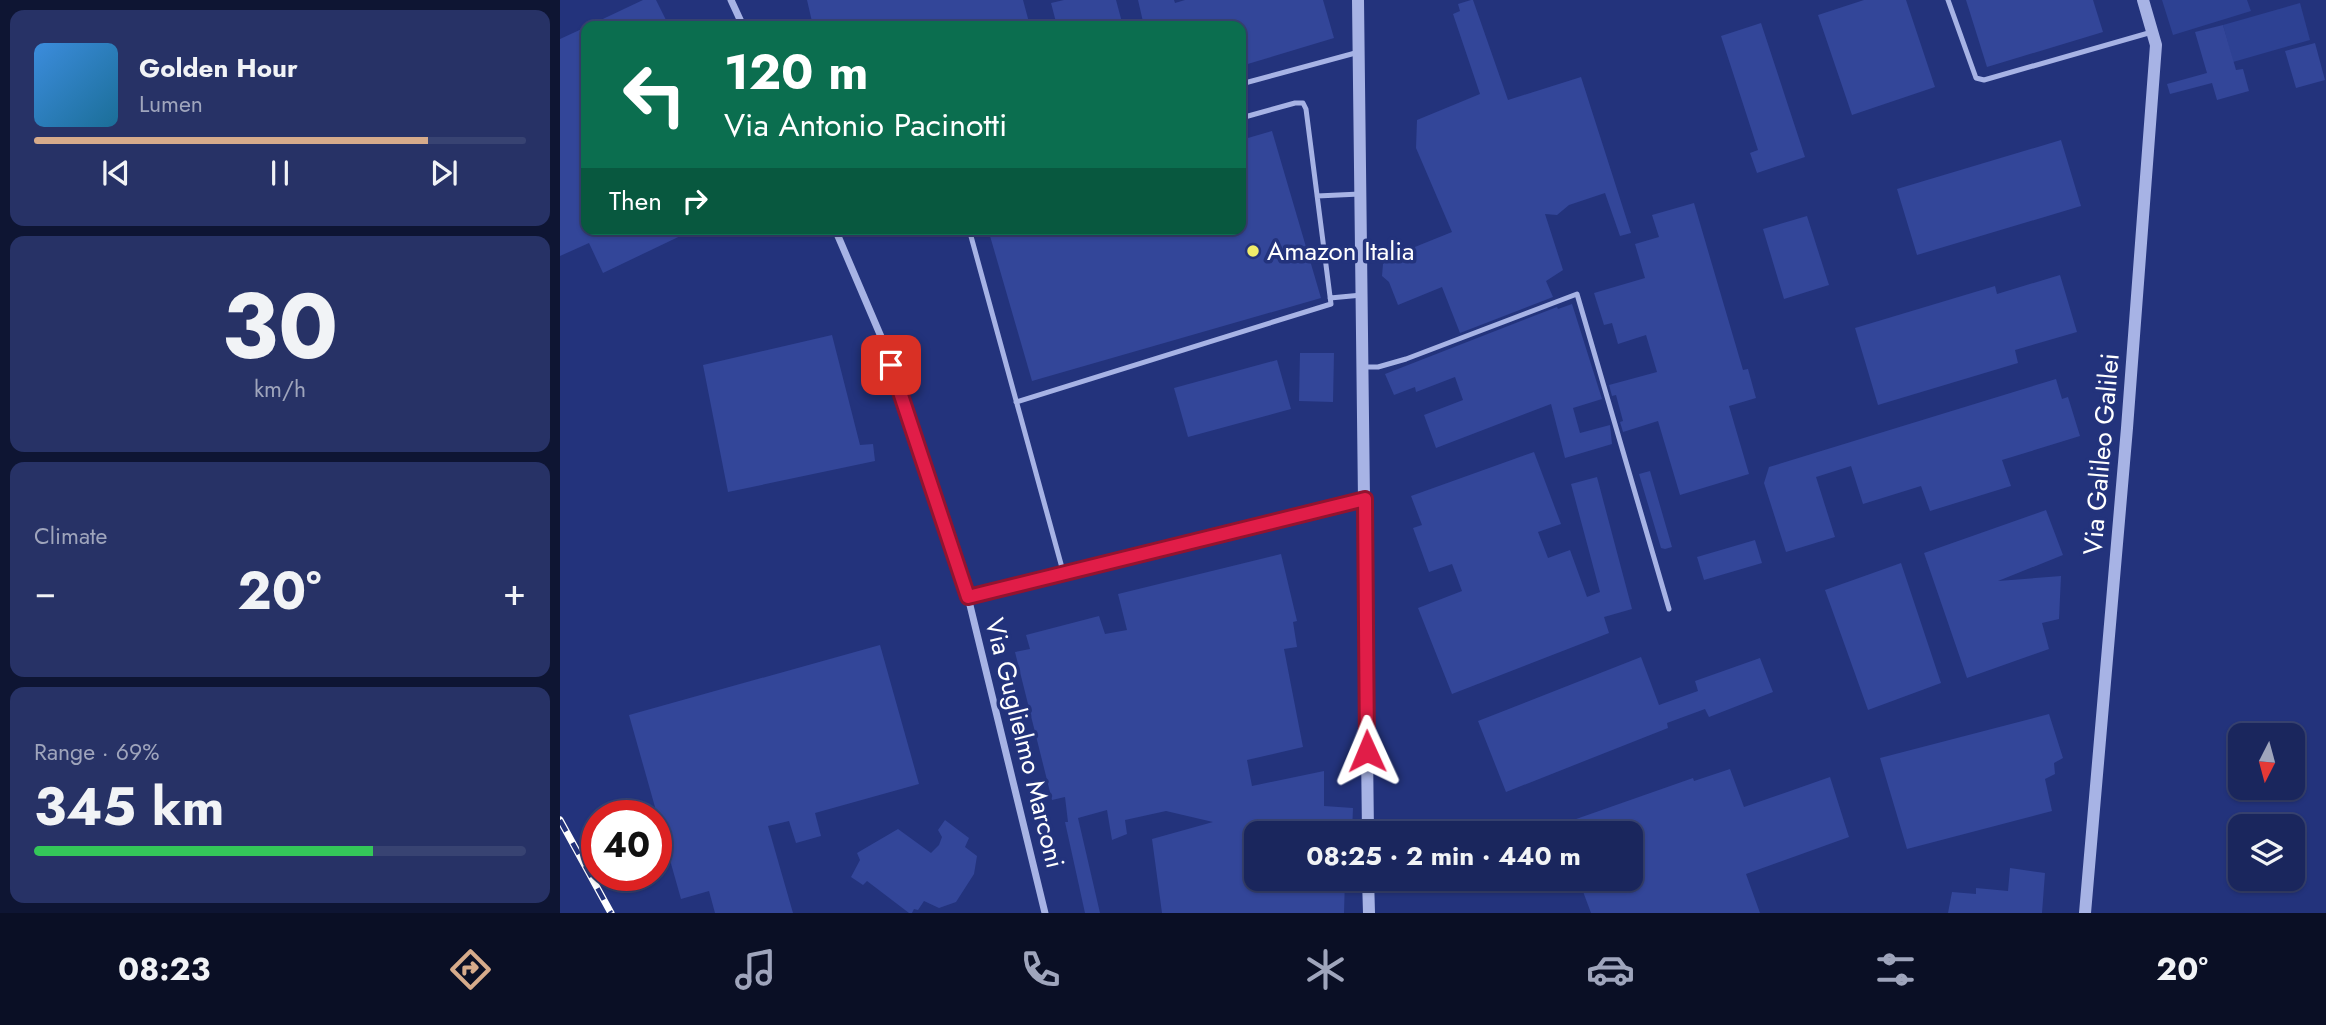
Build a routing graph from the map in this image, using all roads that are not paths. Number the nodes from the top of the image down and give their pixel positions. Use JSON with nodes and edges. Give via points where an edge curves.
{"nodes":[{"id":1,"x":731,"y":0,"type":"edge"},
{"id":2,"x":1358,"y":0,"type":"edge"},
{"id":3,"x":1948,"y":0,"type":"edge"},
{"id":4,"x":2143,"y":0,"type":"edge"},
{"id":5,"x":741,"y":21,"type":"edge"},
{"id":6,"x":2152,"y":32,"type":"junction"},
{"id":7,"x":1359,"y":52,"type":"junction"},
{"id":8,"x":1246,"y":83,"type":"edge"},
{"id":9,"x":1246,"y":117,"type":"edge"},
{"id":10,"x":1361,"y":194,"type":"junction"},
{"id":11,"x":1317,"y":195,"type":"junction"},
{"id":12,"x":838,"y":235,"type":"edge"},
{"id":13,"x":972,"y":235,"type":"edge"},
{"id":14,"x":1362,"y":295,"type":"junction"},
{"id":15,"x":1330,"y":298,"type":"junction"},
{"id":16,"x":1363,"y":367,"type":"junction"},
{"id":17,"x":1016,"y":401,"type":"junction"},
{"id":18,"x":1365,"y":499,"type":"junction"},
{"id":19,"x":1064,"y":575,"type":"junction"},
{"id":20,"x":968,"y":597,"type":"junction"},
{"id":21,"x":1669,"y":609,"type":"dead end"},
{"id":22,"x":1368,"y":821,"type":"edge"},
{"id":23,"x":1368,"y":891,"type":"edge"},
{"id":24,"x":1045,"y":913,"type":"edge"},
{"id":25,"x":1369,"y":913,"type":"edge"},
{"id":26,"x":2085,"y":913,"type":"edge"}],
"edges":[{"from":1,"to":5,"type":"street"},
{"from":2,"to":7,"type":"street"},
{"from":3,"to":6,"type":"lane","via":[[1976,78],[1984,80]]},
{"from":4,"to":6,"type":"street","name":"Via Galileo Galilei"},
{"from":6,"to":26,"type":"street","name":"Via Galileo Galilei","via":[[2156,44],[2127,428]]},
{"from":7,"to":8,"type":"lane"},
{"from":7,"to":10,"type":"street"},
{"from":9,"to":11,"type":"lane","via":[[1303,103]]},
{"from":10,"to":11,"type":"lane"},
{"from":10,"to":14,"type":"street"},
{"from":11,"to":15,"type":"lane"},
{"from":12,"to":20,"type":"street","name":"Via Guglielmo Marconi","via":[[882,339]]},
{"from":13,"to":17,"type":"lane"},
{"from":14,"to":15,"type":"lane"},
{"from":14,"to":16,"type":"street"},
{"from":15,"to":17,"type":"lane","via":[[1331,304]]},
{"from":16,"to":18,"type":"street"},
{"from":16,"to":21,"type":"lane","via":[[1406,359],[1577,294]]},
{"from":17,"to":19,"type":"lane"},
{"from":18,"to":19,"type":"street"},
{"from":18,"to":22,"type":"street"},
{"from":19,"to":20,"type":"street"},
{"from":20,"to":24,"type":"street","name":"Via Guglielmo Marconi"},
{"from":23,"to":25,"type":"street"}]}
